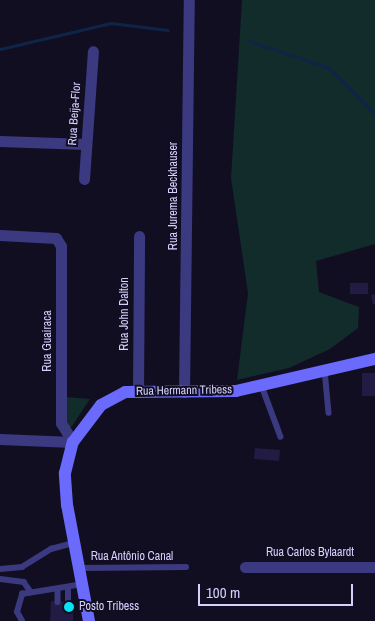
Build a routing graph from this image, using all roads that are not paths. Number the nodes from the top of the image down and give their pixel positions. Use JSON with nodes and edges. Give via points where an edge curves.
{"nodes":[{"id":1,"x":188,"y":0,"type":"edge"},
{"id":2,"x":93,"y":51,"type":"dead end"},
{"id":3,"x":0,"y":141,"type":"edge"},
{"id":4,"x":86,"y":144,"type":"junction"},
{"id":5,"x":84,"y":179,"type":"dead end"},
{"id":6,"x":0,"y":235,"type":"edge"},
{"id":7,"x":138,"y":236,"type":"dead end"},
{"id":8,"x":375,"y":358,"type":"edge"},
{"id":9,"x":325,"y":368,"type":"junction"},
{"id":10,"x":262,"y":386,"type":"junction"},
{"id":11,"x":138,"y":392,"type":"junction"},
{"id":12,"x":184,"y":392,"type":"junction"},
{"id":13,"x":329,"y":413,"type":"dead end"},
{"id":14,"x":281,"y":437,"type":"dead end"},
{"id":15,"x":0,"y":439,"type":"edge"},
{"id":16,"x":73,"y":442,"type":"junction"},
{"id":17,"x":74,"y":543,"type":"junction"},
{"id":18,"x":186,"y":567,"type":"dead end"},
{"id":19,"x":245,"y":567,"type":"dead end"},
{"id":20,"x":375,"y":567,"type":"edge"},
{"id":21,"x":79,"y":568,"type":"junction"},
{"id":22,"x":0,"y":569,"type":"edge"},
{"id":23,"x":0,"y":580,"type":"edge"},
{"id":24,"x":83,"y":584,"type":"junction"},
{"id":25,"x":68,"y":588,"type":"junction"},
{"id":26,"x":58,"y":590,"type":"junction"},
{"id":27,"x":31,"y":592,"type":"junction"},
{"id":28,"x":58,"y":602,"type":"dead end"},
{"id":29,"x":68,"y":602,"type":"dead end"},
{"id":30,"x":22,"y":621,"type":"edge"},
{"id":31,"x":88,"y":621,"type":"edge"}],
"edges":[{"from":1,"to":12,"type":"street","name":"Rua Jurema Beckhauser"},
{"from":2,"to":4,"type":"street","name":"Rua Beija-Flor"},
{"from":3,"to":4,"type":"street"},
{"from":4,"to":5,"type":"street","name":"Rua Beija-Flor"},
{"from":6,"to":16,"type":"street","name":"Rua Guairaca","via":[[56,238],[62,250],[61,423]]},
{"from":7,"to":11,"type":"street","name":"Rua John Dalton"},
{"from":8,"to":9,"type":"main road","name":"Rua Hermann Tribess"},
{"from":9,"to":10,"type":"main road","name":"Rua Hermann Tribess"},
{"from":9,"to":13,"type":"lane"},
{"from":10,"to":12,"type":"main road","name":"Rua Hermann Tribess"},
{"from":10,"to":14,"type":"lane"},
{"from":11,"to":12,"type":"main road","name":"Rua Hermann Tribess"},
{"from":11,"to":16,"type":"main road","name":"Rua Hermann Tribess","via":[[114,396],[101,405]]},
{"from":15,"to":16,"type":"street"},
{"from":16,"to":17,"type":"main road","name":"Rua Hermann Tribess","via":[[65,478]]},
{"from":17,"to":21,"type":"main road","name":"Rua Hermann Tribess"},
{"from":17,"to":22,"type":"lane","via":[[50,549],[22,567]]},
{"from":18,"to":21,"type":"lane","name":"Rua Antônio Canal"},
{"from":19,"to":20,"type":"street","name":"Rua Carlos Bylaardt"},
{"from":21,"to":24,"type":"main road","name":"Rua Hermann Tribess"},
{"from":23,"to":27,"type":"lane","via":[[24,582]]},
{"from":24,"to":25,"type":"lane"},
{"from":24,"to":31,"type":"main road","name":"Rua Hermann Tribess"},
{"from":25,"to":26,"type":"lane"},
{"from":25,"to":29,"type":"lane"},
{"from":26,"to":27,"type":"lane"},
{"from":26,"to":28,"type":"lane"},
{"from":27,"to":30,"type":"lane","via":[[19,597],[18,616]]}]}
